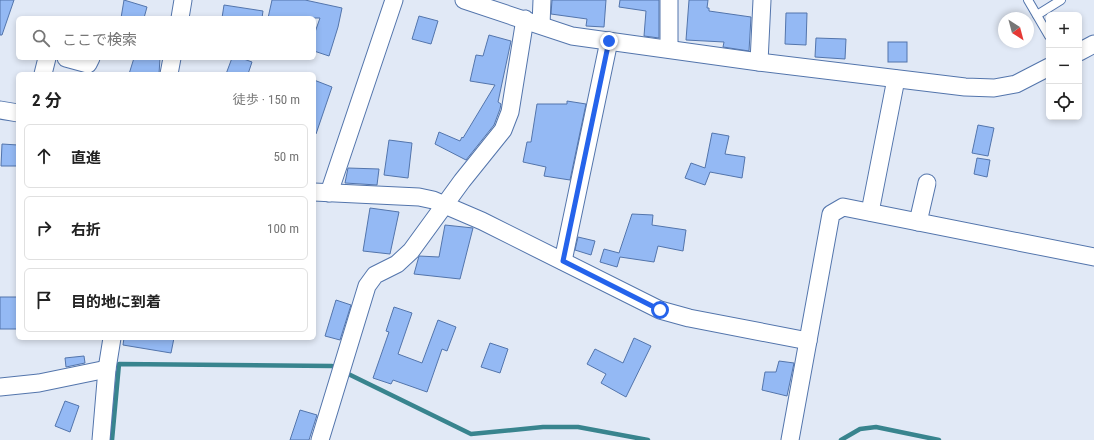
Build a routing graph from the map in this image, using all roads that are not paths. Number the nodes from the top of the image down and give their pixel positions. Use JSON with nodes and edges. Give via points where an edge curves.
{"nodes":[{"id":1,"x":183,"y":0,"type":"edge"},
{"id":2,"x":394,"y":0,"type":"edge"},
{"id":3,"x":464,"y":0,"type":"edge"},
{"id":4,"x":542,"y":0,"type":"edge"},
{"id":5,"x":669,"y":0,"type":"edge"},
{"id":6,"x":762,"y":0,"type":"edge"},
{"id":7,"x":1028,"y":0,"type":"edge"},
{"id":8,"x":1061,"y":0,"type":"edge"},
{"id":9,"x":1037,"y":14,"type":"junction"},
{"id":10,"x":180,"y":16,"type":"edge"},
{"id":11,"x":525,"y":19,"type":"junction"},
{"id":12,"x":541,"y":25,"type":"junction"},
{"id":13,"x":1046,"y":30,"type":"edge"},
{"id":14,"x":609,"y":41,"type":"junction"},
{"id":15,"x":1094,"y":44,"type":"edge"},
{"id":16,"x":669,"y":49,"type":"junction"},
{"id":17,"x":1082,"y":50,"type":"edge"},
{"id":18,"x":46,"y":60,"type":"edge"},
{"id":19,"x":73,"y":60,"type":"edge"},
{"id":20,"x":90,"y":60,"type":"edge"},
{"id":21,"x":172,"y":60,"type":"edge"},
{"id":22,"x":759,"y":62,"type":"junction"},
{"id":23,"x":1046,"y":69,"type":"edge"},
{"id":24,"x":43,"y":72,"type":"edge"},
{"id":25,"x":169,"y":72,"type":"edge"},
{"id":26,"x":896,"y":79,"type":"junction"},
{"id":27,"x":0,"y":110,"type":"edge"},
{"id":28,"x":16,"y":113,"type":"edge"},
{"id":29,"x":927,"y":183,"type":"dead end"},
{"id":30,"x":321,"y":192,"type":"edge"},
{"id":31,"x":445,"y":204,"type":"junction"},
{"id":32,"x":870,"y":212,"type":"junction"},
{"id":33,"x":918,"y":222,"type":"junction"},
{"id":34,"x":1094,"y":257,"type":"edge"},
{"id":35,"x":563,"y":261,"type":"junction"},
{"id":36,"x":112,"y":340,"type":"edge"},
{"id":37,"x":808,"y":341,"type":"junction"},
{"id":38,"x":106,"y":369,"type":"junction"},
{"id":39,"x":0,"y":387,"type":"edge"},
{"id":40,"x":101,"y":440,"type":"edge"},
{"id":41,"x":320,"y":440,"type":"edge"},
{"id":42,"x":790,"y":440,"type":"edge"}],
"edges":[{"from":1,"to":10,"type":"street"},
{"from":2,"to":30,"type":"street"},
{"from":3,"to":11,"type":"street"},
{"from":4,"to":12,"type":"street"},
{"from":5,"to":16,"type":"street"},
{"from":6,"to":22,"type":"street"},
{"from":7,"to":9,"type":"lane"},
{"from":8,"to":9,"type":"lane"},
{"from":9,"to":13,"type":"lane"},
{"from":11,"to":12,"type":"street"},
{"from":11,"to":31,"type":"street","via":[[510,112],[503,130]]},
{"from":12,"to":14,"type":"street","via":[[572,36]]},
{"from":14,"to":16,"type":"street"},
{"from":14,"to":35,"type":"street"},
{"from":15,"to":17,"type":"street"},
{"from":16,"to":22,"type":"street"},
{"from":18,"to":24,"type":"street"},
{"from":19,"to":20,"type":"street","via":[[88,64]]},
{"from":21,"to":25,"type":"street"},
{"from":22,"to":26,"type":"street"},
{"from":23,"to":26,"type":"street","via":[[1016,84],[994,88],[965,88]]},
{"from":26,"to":32,"type":"street"},
{"from":27,"to":28,"type":"street"},
{"from":29,"to":33,"type":"street"},
{"from":30,"to":31,"type":"street","via":[[419,197]]},
{"from":31,"to":35,"type":"street"},
{"from":31,"to":41,"type":"street","via":[[411,251],[397,264],[375,275],[367,286]]},
{"from":32,"to":33,"type":"street"},
{"from":32,"to":37,"type":"street","via":[[843,207],[831,214]]},
{"from":33,"to":34,"type":"street"},
{"from":35,"to":37,"type":"street","via":[[660,310]]},
{"from":36,"to":38,"type":"street"},
{"from":37,"to":42,"type":"street"},
{"from":38,"to":39,"type":"street","via":[[39,383]]},
{"from":38,"to":40,"type":"street"}]}
